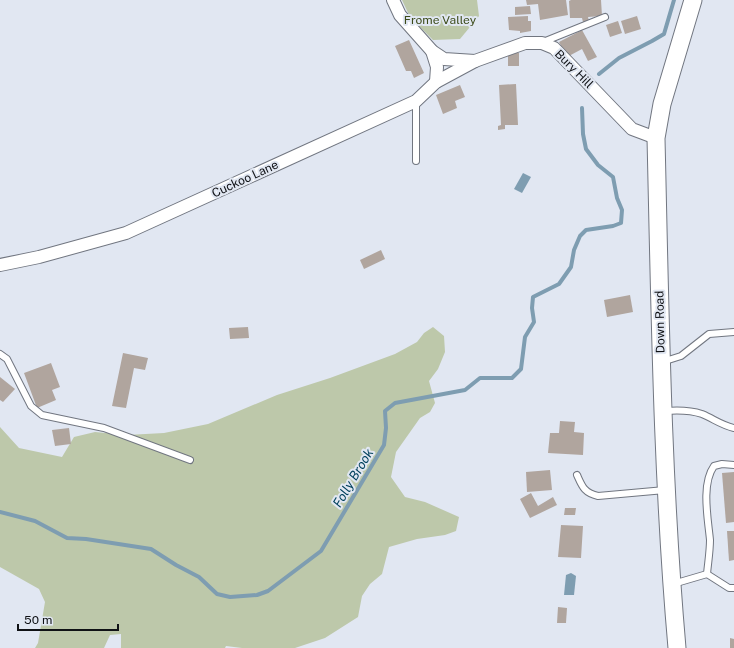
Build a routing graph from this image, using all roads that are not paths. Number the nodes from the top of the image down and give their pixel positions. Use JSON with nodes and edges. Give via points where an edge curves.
{"nodes":[{"id":1,"x":393,"y":0,"type":"edge"},
{"id":2,"x":693,"y":0,"type":"edge"},
{"id":3,"x":605,"y":17,"type":"dead end"},
{"id":4,"x":542,"y":43,"type":"junction"},
{"id":5,"x":432,"y":51,"type":"junction"},
{"id":6,"x":476,"y":61,"type":"junction"},
{"id":7,"x":436,"y":82,"type":"junction"},
{"id":8,"x":416,"y":101,"type":"junction"},
{"id":9,"x":656,"y":138,"type":"junction"},
{"id":10,"x":416,"y":161,"type":"dead end"},
{"id":11,"x":0,"y":265,"type":"edge"},
{"id":12,"x":734,"y":332,"type":"edge"},
{"id":13,"x":0,"y":354,"type":"edge"},
{"id":14,"x":661,"y":363,"type":"junction"},
{"id":15,"x":663,"y":411,"type":"junction"},
{"id":16,"x":734,"y":428,"type":"edge"},
{"id":17,"x":190,"y":460,"type":"dead end"},
{"id":18,"x":734,"y":465,"type":"edge"},
{"id":19,"x":577,"y":474,"type":"dead end"},
{"id":20,"x":667,"y":490,"type":"junction"},
{"id":21,"x":707,"y":574,"type":"junction"},
{"id":22,"x":672,"y":585,"type":"junction"},
{"id":23,"x":734,"y":588,"type":"edge"},
{"id":24,"x":677,"y":648,"type":"edge"}],
"edges":[{"from":1,"to":5,"type":"street","name":"Bury Hill","via":[[400,14]]},
{"from":2,"to":9,"type":"street","name":"Down Road","via":[[662,104]]},
{"from":3,"to":4,"type":"lane"},
{"from":4,"to":6,"type":"street","name":"Bury Hill","via":[[525,44]]},
{"from":4,"to":9,"type":"street","name":"Bury Hill","via":[[554,48],[632,129]]},
{"from":5,"to":6,"type":"street","name":"Bury Hill","via":[[444,59]]},
{"from":5,"to":7,"type":"street","name":"Bury Hill","via":[[437,67]]},
{"from":6,"to":7,"type":"street","name":"Cuckoo Lane"},
{"from":7,"to":8,"type":"street","name":"Cuckoo Lane"},
{"from":8,"to":10,"type":"lane"},
{"from":8,"to":11,"type":"street","name":"Cuckoo Lane","via":[[126,233]]},
{"from":9,"to":14,"type":"street","name":"Down Road"},
{"from":12,"to":14,"type":"lane","via":[[709,334],[681,356]]},
{"from":13,"to":17,"type":"lane","via":[[7,359],[32,406],[42,415],[104,428]]},
{"from":14,"to":15,"type":"street","name":"Down Road"},
{"from":15,"to":16,"type":"lane","via":[[685,410],[702,414],[722,425]]},
{"from":15,"to":20,"type":"street","name":"Down Road"},
{"from":18,"to":21,"type":"lane","via":[[714,466],[709,473],[707,511],[710,542]]},
{"from":19,"to":20,"type":"lane","via":[[584,490],[591,495]]},
{"from":20,"to":22,"type":"street","name":"Down Road"},
{"from":21,"to":22,"type":"lane"},
{"from":21,"to":23,"type":"lane","via":[[729,588]]},
{"from":22,"to":24,"type":"street","name":"Down Road"}]}
